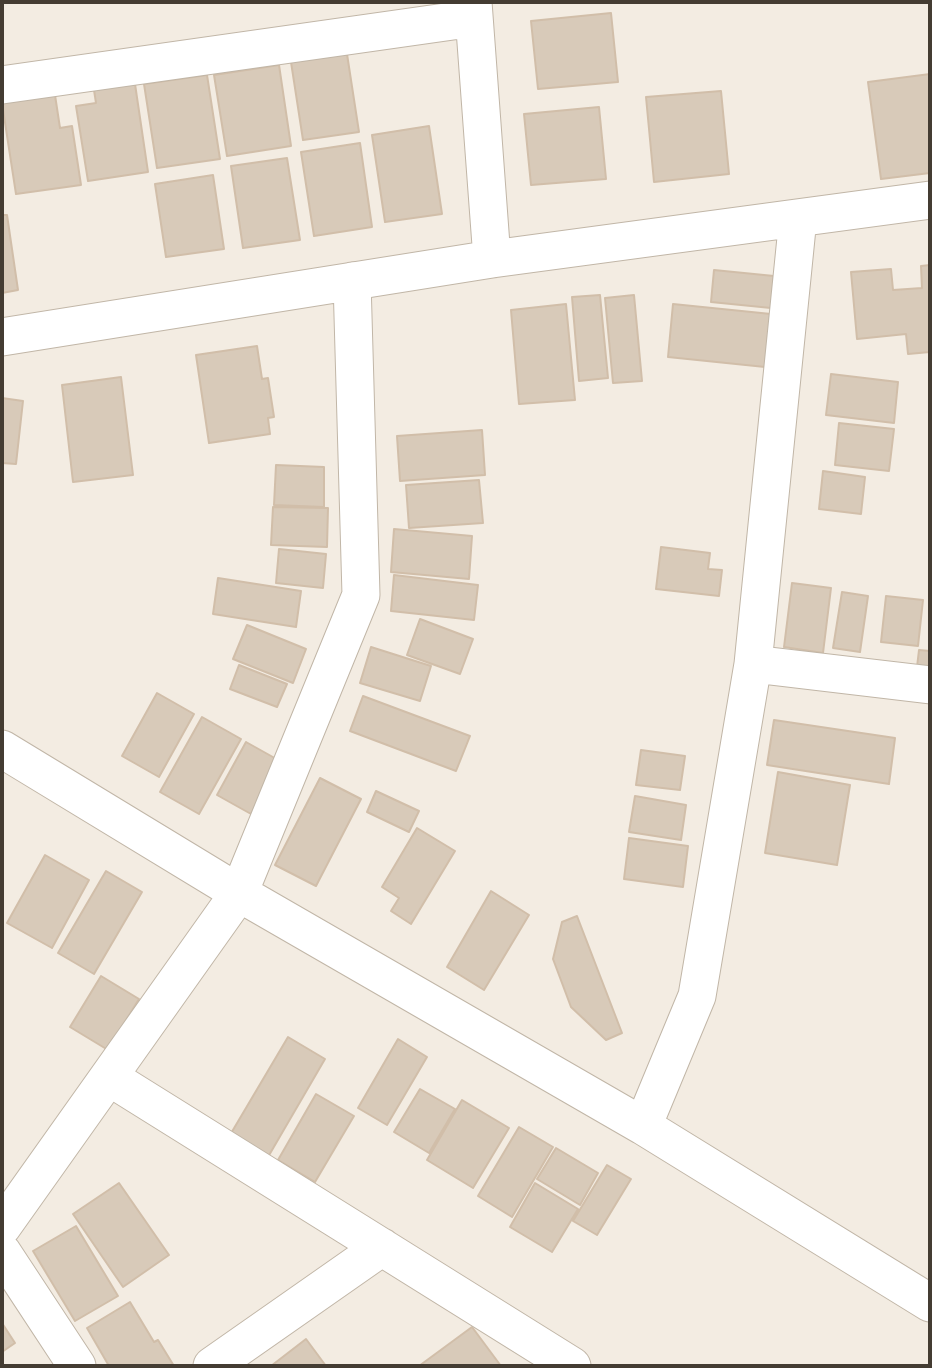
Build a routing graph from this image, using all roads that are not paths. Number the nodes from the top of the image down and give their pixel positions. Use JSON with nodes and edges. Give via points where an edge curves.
{"nodes":[{"id":1,"x":473,"y":10,"type":"edge"},
{"id":2,"x":2,"y":85,"type":"edge"},
{"id":3,"x":930,"y":200,"type":"edge"},
{"id":4,"x":798,"y":218,"type":"junction"},
{"id":5,"x":492,"y":259,"type":"junction"},
{"id":6,"x":352,"y":281,"type":"junction"},
{"id":7,"x":2,"y":337,"type":"edge"},
{"id":8,"x":753,"y":664,"type":"junction"},
{"id":9,"x":930,"y":685,"type":"edge"},
{"id":10,"x":2,"y":749,"type":"edge"},
{"id":11,"x":239,"y":893,"type":"junction"},
{"id":12,"x":109,"y":1077,"type":"junction"},
{"id":13,"x":643,"y":1126,"type":"junction"},
{"id":14,"x":2,"y":1227,"type":"edge"},
{"id":15,"x":382,"y":1247,"type":"junction"},
{"id":16,"x":2,"y":1252,"type":"edge"},
{"id":17,"x":930,"y":1303,"type":"edge"},
{"id":18,"x":77,"y":1366,"type":"edge"},
{"id":19,"x":212,"y":1366,"type":"edge"},
{"id":20,"x":572,"y":1366,"type":"edge"}],
"edges":[{"from":1,"to":2,"type":"street"},
{"from":1,"to":5,"type":"street"},
{"from":3,"to":4,"type":"street"},
{"from":4,"to":5,"type":"street"},
{"from":4,"to":8,"type":"street"},
{"from":5,"to":6,"type":"street"},
{"from":6,"to":7,"type":"street"},
{"from":6,"to":11,"type":"street","via":[[360,595]]},
{"from":8,"to":9,"type":"street"},
{"from":8,"to":13,"type":"street","via":[[697,996]]},
{"from":10,"to":11,"type":"street"},
{"from":11,"to":12,"type":"street"},
{"from":11,"to":13,"type":"street"},
{"from":12,"to":14,"type":"street"},
{"from":12,"to":15,"type":"street"},
{"from":13,"to":17,"type":"street"},
{"from":15,"to":19,"type":"street"},
{"from":15,"to":20,"type":"street"},
{"from":16,"to":18,"type":"street"}]}
